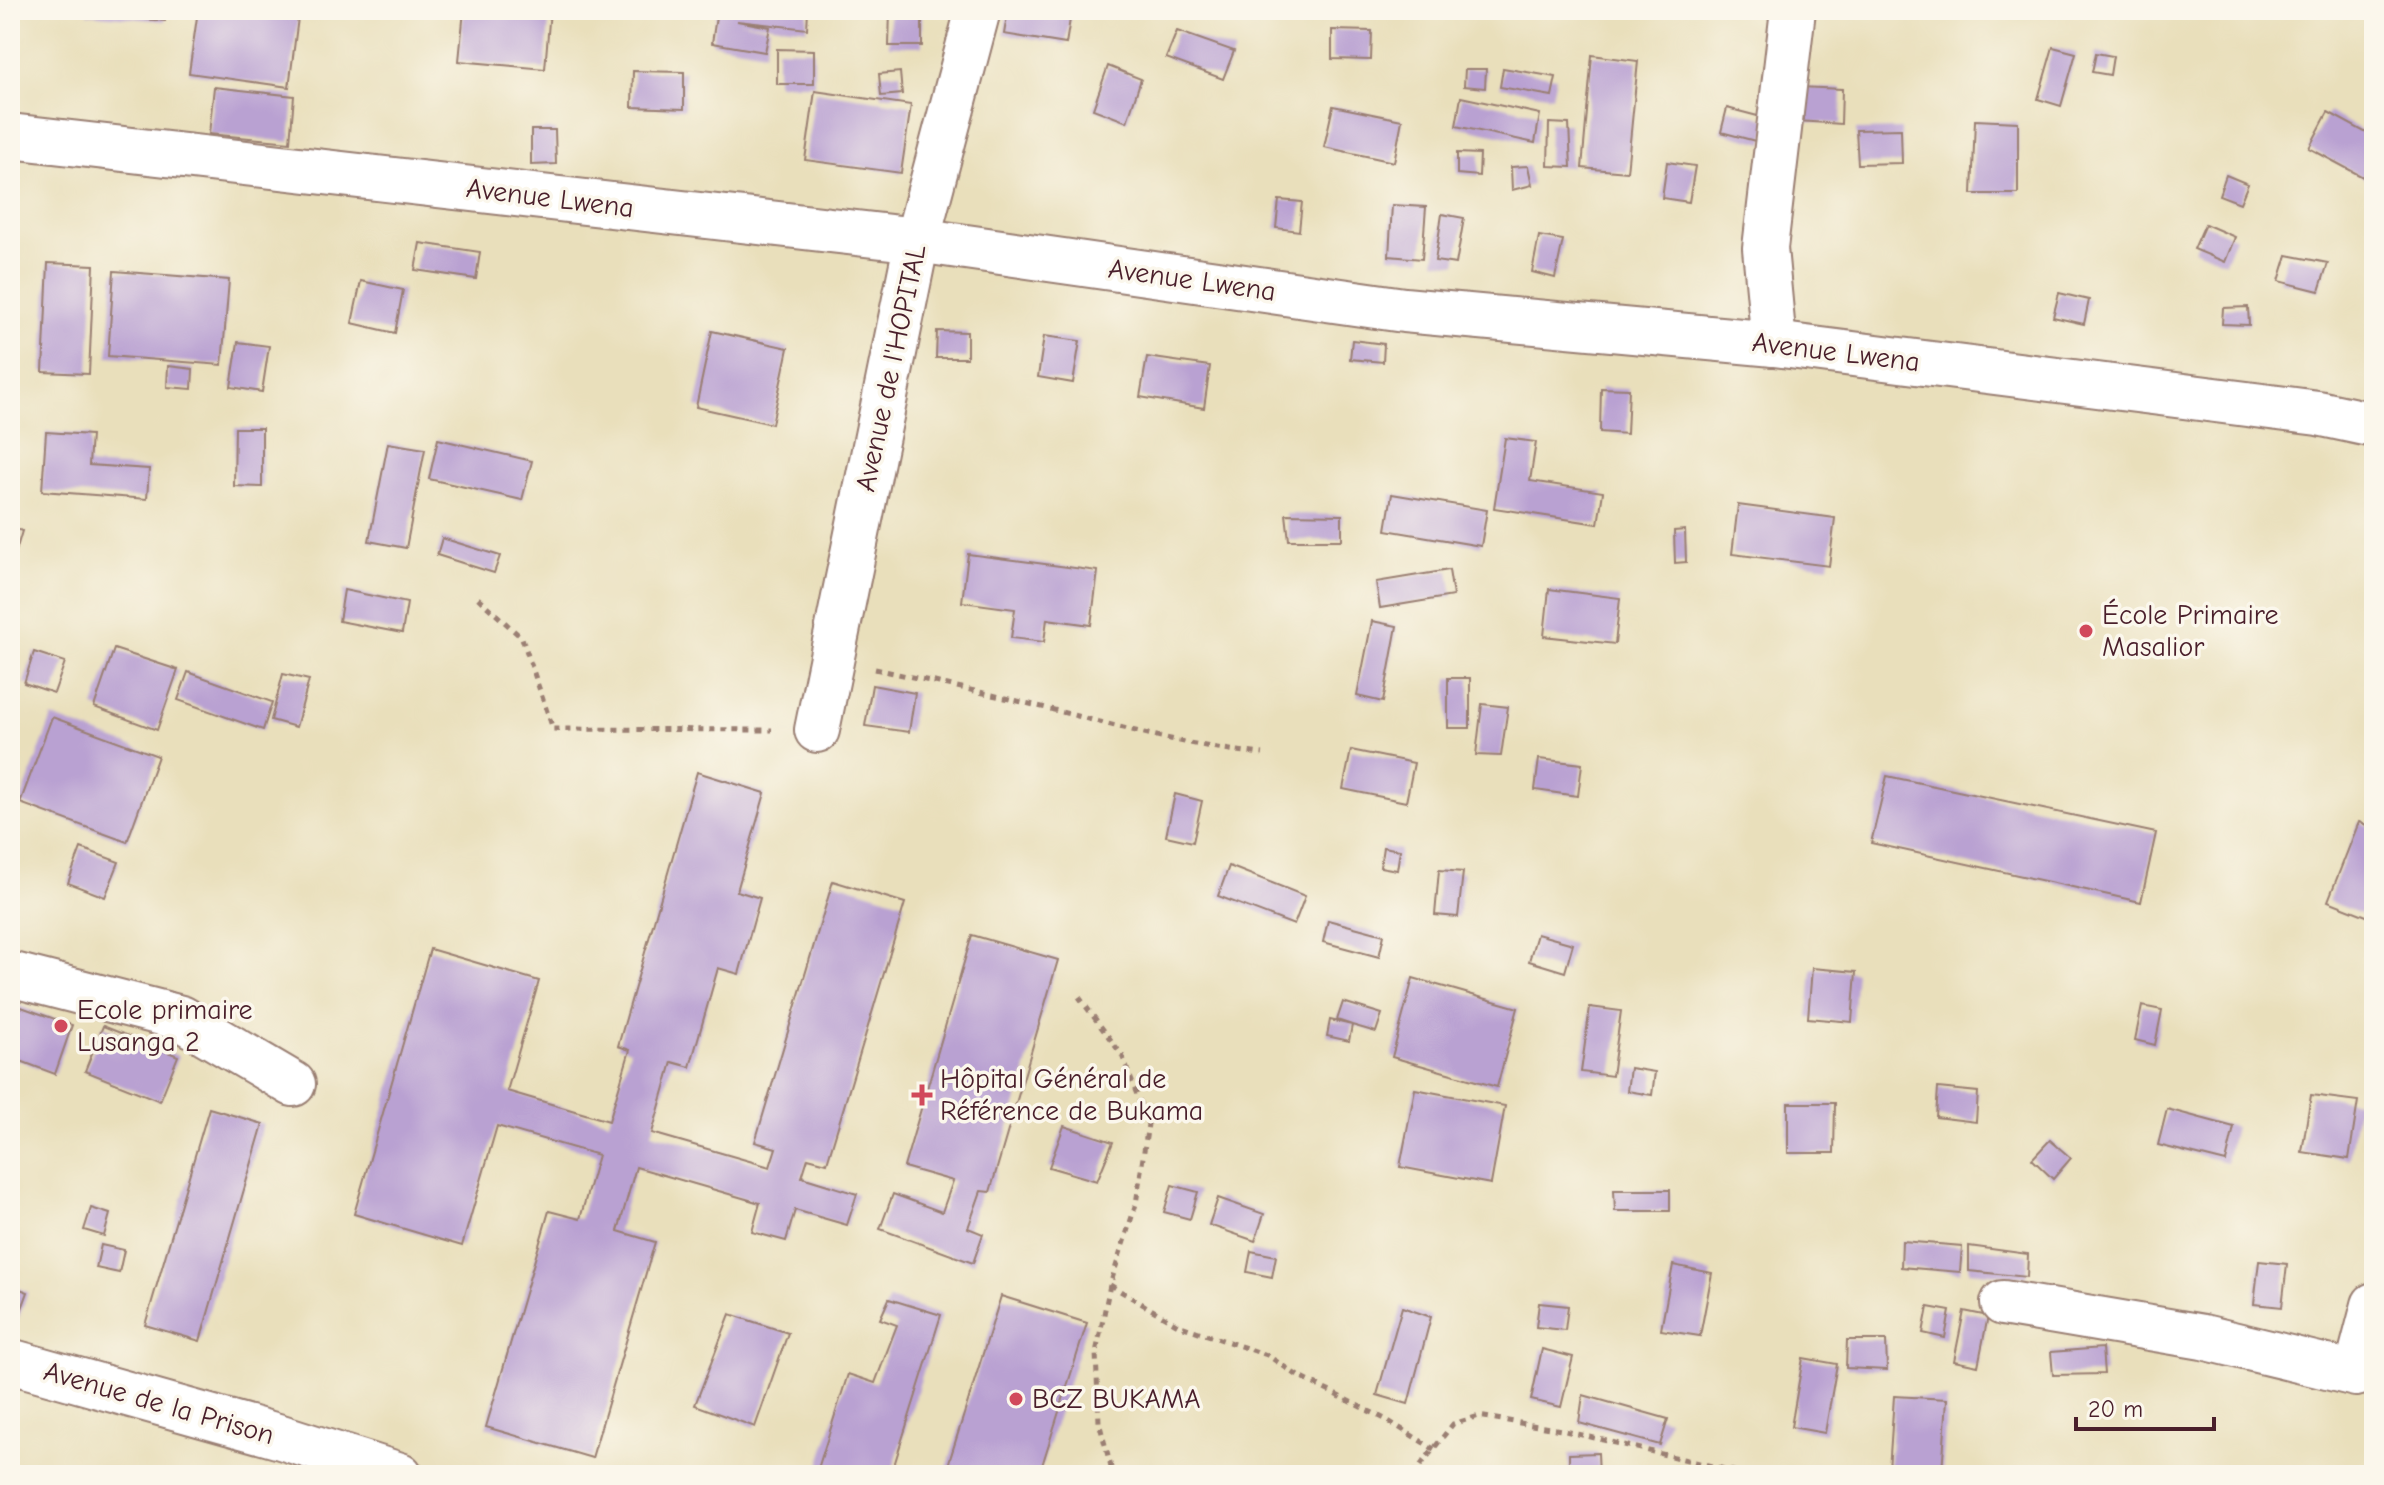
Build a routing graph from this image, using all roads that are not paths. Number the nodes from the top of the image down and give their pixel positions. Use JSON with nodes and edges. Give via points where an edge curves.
{"nodes":[{"id":1,"x":978,"y":10,"type":"edge"},
{"id":2,"x":1793,"y":10,"type":"edge"},
{"id":3,"x":10,"y":136,"type":"edge"},
{"id":4,"x":917,"y":240,"type":"junction"},
{"id":5,"x":1774,"y":344,"type":"junction"},
{"id":6,"x":2374,"y":425,"type":"edge"},
{"id":7,"x":817,"y":730,"type":"road end"},
{"id":8,"x":10,"y":974,"type":"edge"},
{"id":9,"x":293,"y":1084,"type":"dead end"},
{"id":10,"x":2003,"y":1303,"type":"dead end"},
{"id":11,"x":2374,"y":1305,"type":"edge"},
{"id":12,"x":10,"y":1361,"type":"edge"},
{"id":13,"x":400,"y":1475,"type":"edge"}],
"edges":[{"from":1,"to":4,"type":"main road","name":"Avenue de l'HOPITAL"},
{"from":2,"to":5,"type":"main road","via":[[1765,248]]},
{"from":3,"to":4,"type":"main road","name":"Avenue Lwena"},
{"from":4,"to":5,"type":"main road","name":"Avenue Lwena","via":[[1404,310]]},
{"from":4,"to":7,"type":"main road","name":"Avenue de l'HOPITAL"},
{"from":5,"to":6,"type":"main road","name":"Avenue Lwena","via":[[2318,413]]},
{"from":8,"to":9,"type":"main road","via":[[181,1018]]},
{"from":10,"to":11,"type":"main road","via":[[2203,1337],[2356,1374]]},
{"from":12,"to":13,"type":"main road","name":"Avenue de la Prison"}]}
